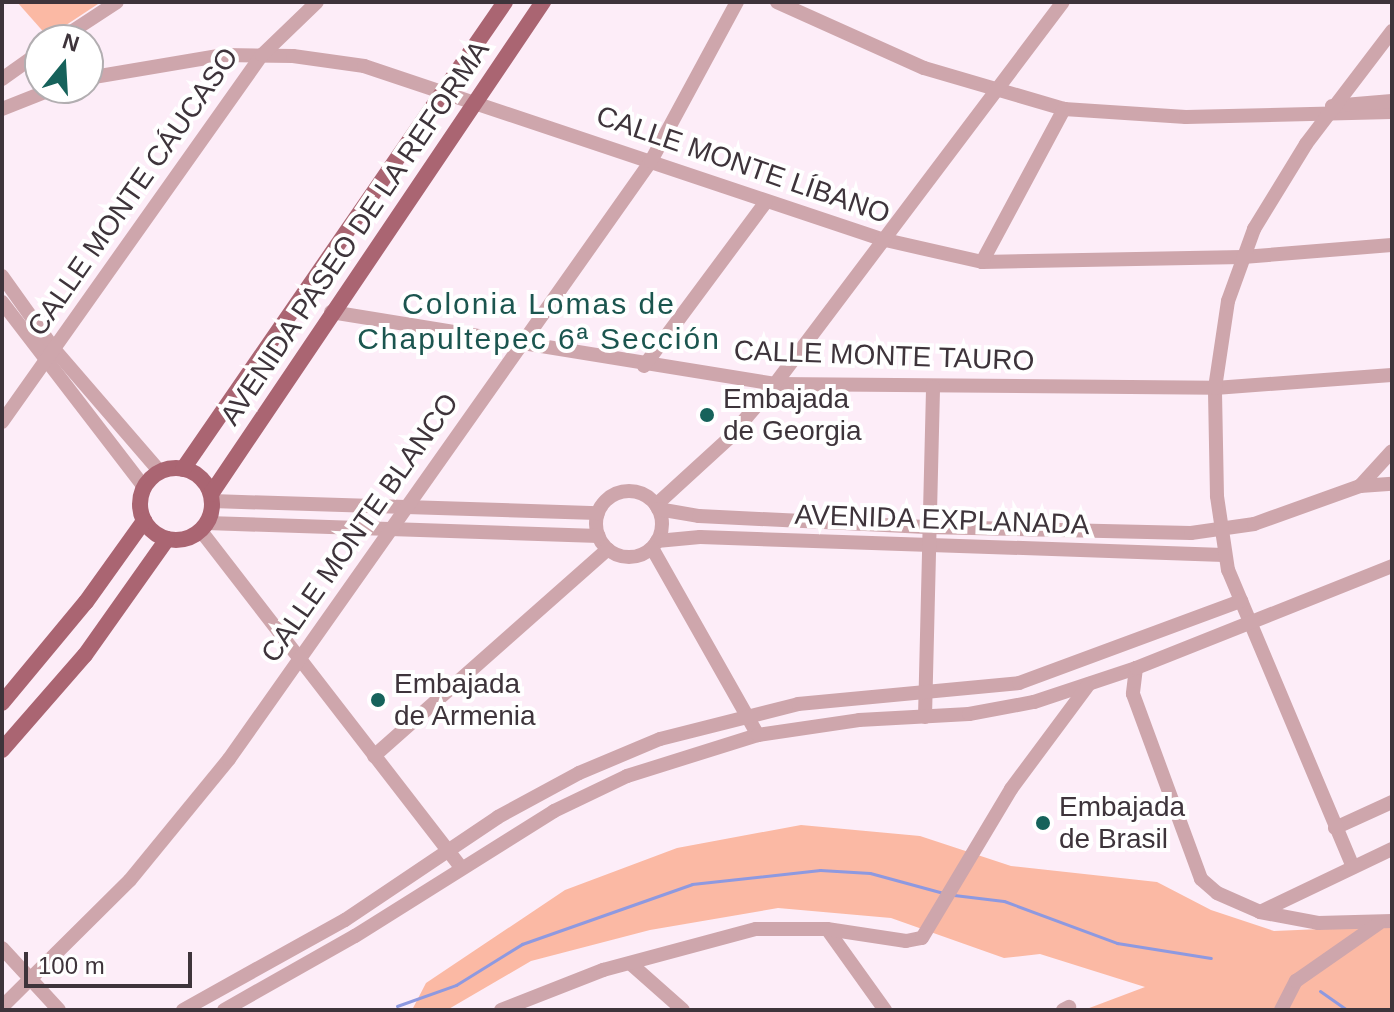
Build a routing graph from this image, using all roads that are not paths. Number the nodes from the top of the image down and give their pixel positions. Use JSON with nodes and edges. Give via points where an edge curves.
{"nodes":[{"id":1,"x":117,"y":2,"type":"edge"},
{"id":2,"x":317,"y":2,"type":"edge"},
{"id":3,"x":505,"y":2,"type":"edge"},
{"id":4,"x":543,"y":2,"type":"edge"},
{"id":5,"x":737,"y":2,"type":"edge"},
{"id":6,"x":777,"y":2,"type":"edge"},
{"id":7,"x":1063,"y":2,"type":"edge"},
{"id":8,"x":83,"y":24,"type":"edge"},
{"id":9,"x":1392,"y":31,"type":"edge"},
{"id":10,"x":262,"y":55,"type":"junction"},
{"id":11,"x":24,"y":63,"type":"edge"},
{"id":12,"x":104,"y":75,"type":"edge"},
{"id":13,"x":2,"y":79,"type":"edge"},
{"id":14,"x":445,"y":90,"type":"junction"},
{"id":15,"x":994,"y":91,"type":"junction"},
{"id":16,"x":24,"y":100,"type":"edge"},
{"id":17,"x":476,"y":101,"type":"junction"},
{"id":18,"x":1392,"y":101,"type":"edge"},
{"id":19,"x":2,"y":109,"type":"edge"},
{"id":20,"x":1064,"y":109,"type":"junction"},
{"id":21,"x":1332,"y":111,"type":"junction"},
{"id":22,"x":1392,"y":112,"type":"edge"},
{"id":23,"x":651,"y":161,"type":"junction"},
{"id":24,"x":766,"y":202,"type":"junction"},
{"id":25,"x":881,"y":239,"type":"junction"},
{"id":26,"x":1392,"y":245,"type":"edge"},
{"id":27,"x":1243,"y":257,"type":"junction"},
{"id":28,"x":982,"y":262,"type":"junction"},
{"id":29,"x":2,"y":276,"type":"edge"},
{"id":30,"x":2,"y":302,"type":"edge"},
{"id":31,"x":331,"y":312,"type":"junction"},
{"id":32,"x":522,"y":344,"type":"junction"},
{"id":33,"x":50,"y":356,"type":"junction"},
{"id":34,"x":644,"y":366,"type":"junction"},
{"id":35,"x":1392,"y":375,"type":"edge"},
{"id":36,"x":775,"y":384,"type":"junction"},
{"id":37,"x":933,"y":387,"type":"junction"},
{"id":38,"x":1215,"y":388,"type":"junction"},
{"id":39,"x":2,"y":422,"type":"edge"},
{"id":40,"x":1392,"y":451,"type":"edge"},
{"id":41,"x":183,"y":469,"type":"junction"},
{"id":42,"x":160,"y":472,"type":"junction"},
{"id":43,"x":1392,"y":484,"type":"edge"},
{"id":44,"x":1360,"y":486,"type":"junction"},
{"id":45,"x":144,"y":487,"type":"junction"},
{"id":46,"x":212,"y":497,"type":"junction"},
{"id":47,"x":408,"y":506,"type":"junction"},
{"id":48,"x":657,"y":507,"type":"junction"},
{"id":49,"x":598,"y":513,"type":"junction"},
{"id":50,"x":144,"y":521,"type":"junction"},
{"id":51,"x":394,"y":526,"type":"junction"},
{"id":52,"x":204,"y":527,"type":"junction"},
{"id":53,"x":926,"y":527,"type":"junction"},
{"id":54,"x":1222,"y":531,"type":"junction"},
{"id":55,"x":167,"y":539,"type":"junction"},
{"id":56,"x":603,"y":543,"type":"junction"},
{"id":57,"x":654,"y":545,"type":"junction"},
{"id":58,"x":925,"y":546,"type":"junction"},
{"id":59,"x":1224,"y":555,"type":"junction"},
{"id":60,"x":1392,"y":566,"type":"edge"},
{"id":61,"x":1241,"y":601,"type":"junction"},
{"id":62,"x":1252,"y":622,"type":"junction"},
{"id":63,"x":298,"y":662,"type":"junction"},
{"id":64,"x":1136,"y":668,"type":"junction"},
{"id":65,"x":1089,"y":683,"type":"junction"},
{"id":66,"x":924,"y":694,"type":"junction"},
{"id":67,"x":2,"y":703,"type":"edge"},
{"id":68,"x":748,"y":714,"type":"junction"},
{"id":69,"x":925,"y":717,"type":"junction"},
{"id":70,"x":758,"y":735,"type":"junction"},
{"id":71,"x":2,"y":750,"type":"edge"},
{"id":72,"x":374,"y":756,"type":"junction"},
{"id":73,"x":1392,"y":802,"type":"edge"},
{"id":74,"x":1335,"y":828,"type":"junction"},
{"id":75,"x":1392,"y":849,"type":"edge"},
{"id":76,"x":447,"y":850,"type":"junction"},
{"id":77,"x":1353,"y":867,"type":"junction"},
{"id":78,"x":461,"y":868,"type":"junction"},
{"id":79,"x":1260,"y":912,"type":"junction"},
{"id":80,"x":1386,"y":922,"type":"edge"},
{"id":81,"x":827,"y":929,"type":"junction"},
{"id":82,"x":2,"y":948,"type":"edge"},
{"id":83,"x":631,"y":964,"type":"junction"},
{"id":84,"x":30,"y":979,"type":"junction"},
{"id":85,"x":2,"y":1007,"type":"edge"},
{"id":86,"x":59,"y":1010,"type":"edge"},
{"id":87,"x":183,"y":1010,"type":"edge"},
{"id":88,"x":224,"y":1010,"type":"edge"},
{"id":89,"x":501,"y":1010,"type":"edge"},
{"id":90,"x":683,"y":1010,"type":"edge"},
{"id":91,"x":885,"y":1010,"type":"edge"},
{"id":92,"x":1281,"y":1010,"type":"edge"}],
"edges":[{"from":1,"to":8,"type":"street"},
{"from":2,"to":10,"type":"street","name":"CALLE MONTE CÁUCASO"},
{"from":3,"to":14,"type":"main road","name":"AVENIDA PASEO DE LA REFORMA"},
{"from":4,"to":17,"type":"main road","name":"AVENIDA PASEO DE LA REFORMA"},
{"from":5,"to":23,"type":"street","name":"CALLE MONTE BLANCO"},
{"from":6,"to":15,"type":"street","via":[[880,50]]},
{"from":7,"to":15,"type":"street"},
{"from":9,"to":21,"type":"street"},
{"from":10,"to":12,"type":"street","name":"CALLE MONTE LÍBANO","via":[[189,57]]},
{"from":10,"to":14,"type":"street","name":"CALLE MONTE LÍBANO","via":[[364,66]]},
{"from":10,"to":33,"type":"street","name":"CALLE MONTE CÁUCASO"},
{"from":11,"to":13,"type":"street"},
{"from":14,"to":17,"type":"street","name":"CALLE MONTE LÍBANO"},
{"from":14,"to":41,"type":"main road","name":"AVENIDA PASEO DE LA REFORMA"},
{"from":15,"to":20,"type":"street"},
{"from":15,"to":25,"type":"street"},
{"from":16,"to":19,"type":"street"},
{"from":17,"to":23,"type":"street","name":"CALLE MONTE LÍBANO"},
{"from":17,"to":31,"type":"main road","name":"AVENIDA PASEO DE LA REFORMA"},
{"from":18,"to":21,"type":"street"},
{"from":20,"to":21,"type":"street","via":[[1156,116]]},
{"from":20,"to":28,"type":"street"},
{"from":21,"to":22,"type":"street"},
{"from":21,"to":27,"type":"street","via":[[1266,207]]},
{"from":23,"to":24,"type":"street","name":"CALLE MONTE LÍBANO"},
{"from":23,"to":32,"type":"street","name":"CALLE MONTE BLANCO"},
{"from":24,"to":25,"type":"street","name":"CALLE MONTE LÍBANO"},
{"from":24,"to":34,"type":"street"},
{"from":25,"to":28,"type":"street","name":"CALLE MONTE LÍBANO"},
{"from":25,"to":36,"type":"street"},
{"from":26,"to":27,"type":"street","name":"CALLE MONTE LÍBANO"},
{"from":27,"to":28,"type":"street","name":"CALLE MONTE LÍBANO"},
{"from":27,"to":38,"type":"street","via":[[1220,333]]},
{"from":29,"to":33,"type":"street"},
{"from":30,"to":33,"type":"street"},
{"from":31,"to":32,"type":"street","name":"CALLE MONTE TAURO"},
{"from":31,"to":46,"type":"main road","name":"AVENIDA PASEO DE LA REFORMA"},
{"from":32,"to":34,"type":"street","name":"CALLE MONTE TAURO"},
{"from":32,"to":47,"type":"street","name":"CALLE MONTE BLANCO"},
{"from":33,"to":39,"type":"street","name":"CALLE MONTE CÁUCASO"},
{"from":33,"to":42,"type":"street"},
{"from":33,"to":45,"type":"street"},
{"from":34,"to":36,"type":"street","name":"CALLE MONTE TAURO"},
{"from":35,"to":38,"type":"street","name":"CALLE MONTE TAURO"},
{"from":36,"to":37,"type":"street","name":"CALLE MONTE TAURO"},
{"from":36,"to":48,"type":"street","via":[[728,439]]},
{"from":37,"to":38,"type":"street","name":"CALLE MONTE TAURO"},
{"from":37,"to":53,"type":"street"},
{"from":38,"to":54,"type":"street"},
{"from":40,"to":44,"type":"street"},
{"from":41,"to":42,"type":"main road"},
{"from":41,"to":46,"type":"main road","via":[[205,482]]},
{"from":42,"to":45,"type":"main road"},
{"from":43,"to":44,"type":"street","name":"AVENIDA EXPLANADA"},
{"from":44,"to":54,"type":"street","name":"AVENIDA EXPLANADA"},
{"from":45,"to":50,"type":"main road"},
{"from":46,"to":47,"type":"street"},
{"from":46,"to":52,"type":"main road"},
{"from":47,"to":49,"type":"street"},
{"from":47,"to":51,"type":"street","name":"CALLE MONTE BLANCO"},
{"from":48,"to":49,"type":"street","via":[[640,493],[619,493]]},
{"from":48,"to":53,"type":"street","name":"AVENIDA EXPLANADA","via":[[699,516]]},
{"from":48,"to":57,"type":"street","via":[[662,523]]},
{"from":49,"to":56,"type":"street"},
{"from":50,"to":55,"type":"main road"},
{"from":50,"to":67,"type":"main road","via":[[86,602]]},
{"from":51,"to":52,"type":"street"},
{"from":51,"to":56,"type":"street"},
{"from":51,"to":63,"type":"street","name":"CALLE MONTE BLANCO"},
{"from":52,"to":55,"type":"main road","via":[[185,539]]},
{"from":52,"to":63,"type":"street"},
{"from":53,"to":54,"type":"street","name":"AVENIDA EXPLANADA"},
{"from":53,"to":58,"type":"street"},
{"from":54,"to":59,"type":"street"},
{"from":55,"to":71,"type":"main road","via":[[85,655]]},
{"from":56,"to":57,"type":"street","via":[[625,557]]},
{"from":56,"to":72,"type":"street"},
{"from":57,"to":58,"type":"street","name":"AVENIDA EXPLANADA","via":[[700,537]]},
{"from":57,"to":68,"type":"street"},
{"from":58,"to":59,"type":"street","name":"AVENIDA EXPLANADA"},
{"from":58,"to":66,"type":"street"},
{"from":59,"to":61,"type":"street"},
{"from":60,"to":62,"type":"street"},
{"from":61,"to":62,"type":"street"},
{"from":61,"to":66,"type":"street","via":[[1055,673],[998,687]]},
{"from":62,"to":64,"type":"street"},
{"from":62,"to":74,"type":"street"},
{"from":63,"to":72,"type":"street"},
{"from":63,"to":84,"type":"street","name":"CALLE MONTE BLANCO","via":[[176,829]]},
{"from":64,"to":65,"type":"street"},
{"from":64,"to":79,"type":"street","via":[[1133,694],[1201,879],[1217,893]]},
{"from":65,"to":69,"type":"street","via":[[1006,708]]},
{"from":65,"to":81,"type":"street","via":[[1034,754],[922,938],[906,941]]},
{"from":66,"to":68,"type":"street","via":[[798,704]]},
{"from":66,"to":69,"type":"street"},
{"from":68,"to":70,"type":"street"},
{"from":68,"to":76,"type":"street","via":[[660,739],[594,767]]},
{"from":69,"to":70,"type":"street"},
{"from":70,"to":78,"type":"street","via":[[682,756],[590,792]]},
{"from":72,"to":76,"type":"street"},
{"from":73,"to":74,"type":"street"},
{"from":74,"to":77,"type":"street"},
{"from":75,"to":77,"type":"street"},
{"from":76,"to":78,"type":"street"},
{"from":76,"to":87,"type":"street","via":[[345,920]]},
{"from":77,"to":79,"type":"street"},
{"from":78,"to":88,"type":"street"},
{"from":79,"to":80,"type":"street","via":[[1318,923]]},
{"from":80,"to":92,"type":"street","via":[[1296,981]]},
{"from":81,"to":83,"type":"street","via":[[756,929]]},
{"from":81,"to":91,"type":"street"},
{"from":82,"to":84,"type":"street"},
{"from":83,"to":89,"type":"street","via":[[566,982]]},
{"from":83,"to":90,"type":"street"},
{"from":84,"to":85,"type":"street","name":"CALLE MONTE BLANCO"},
{"from":84,"to":86,"type":"street"}]}
